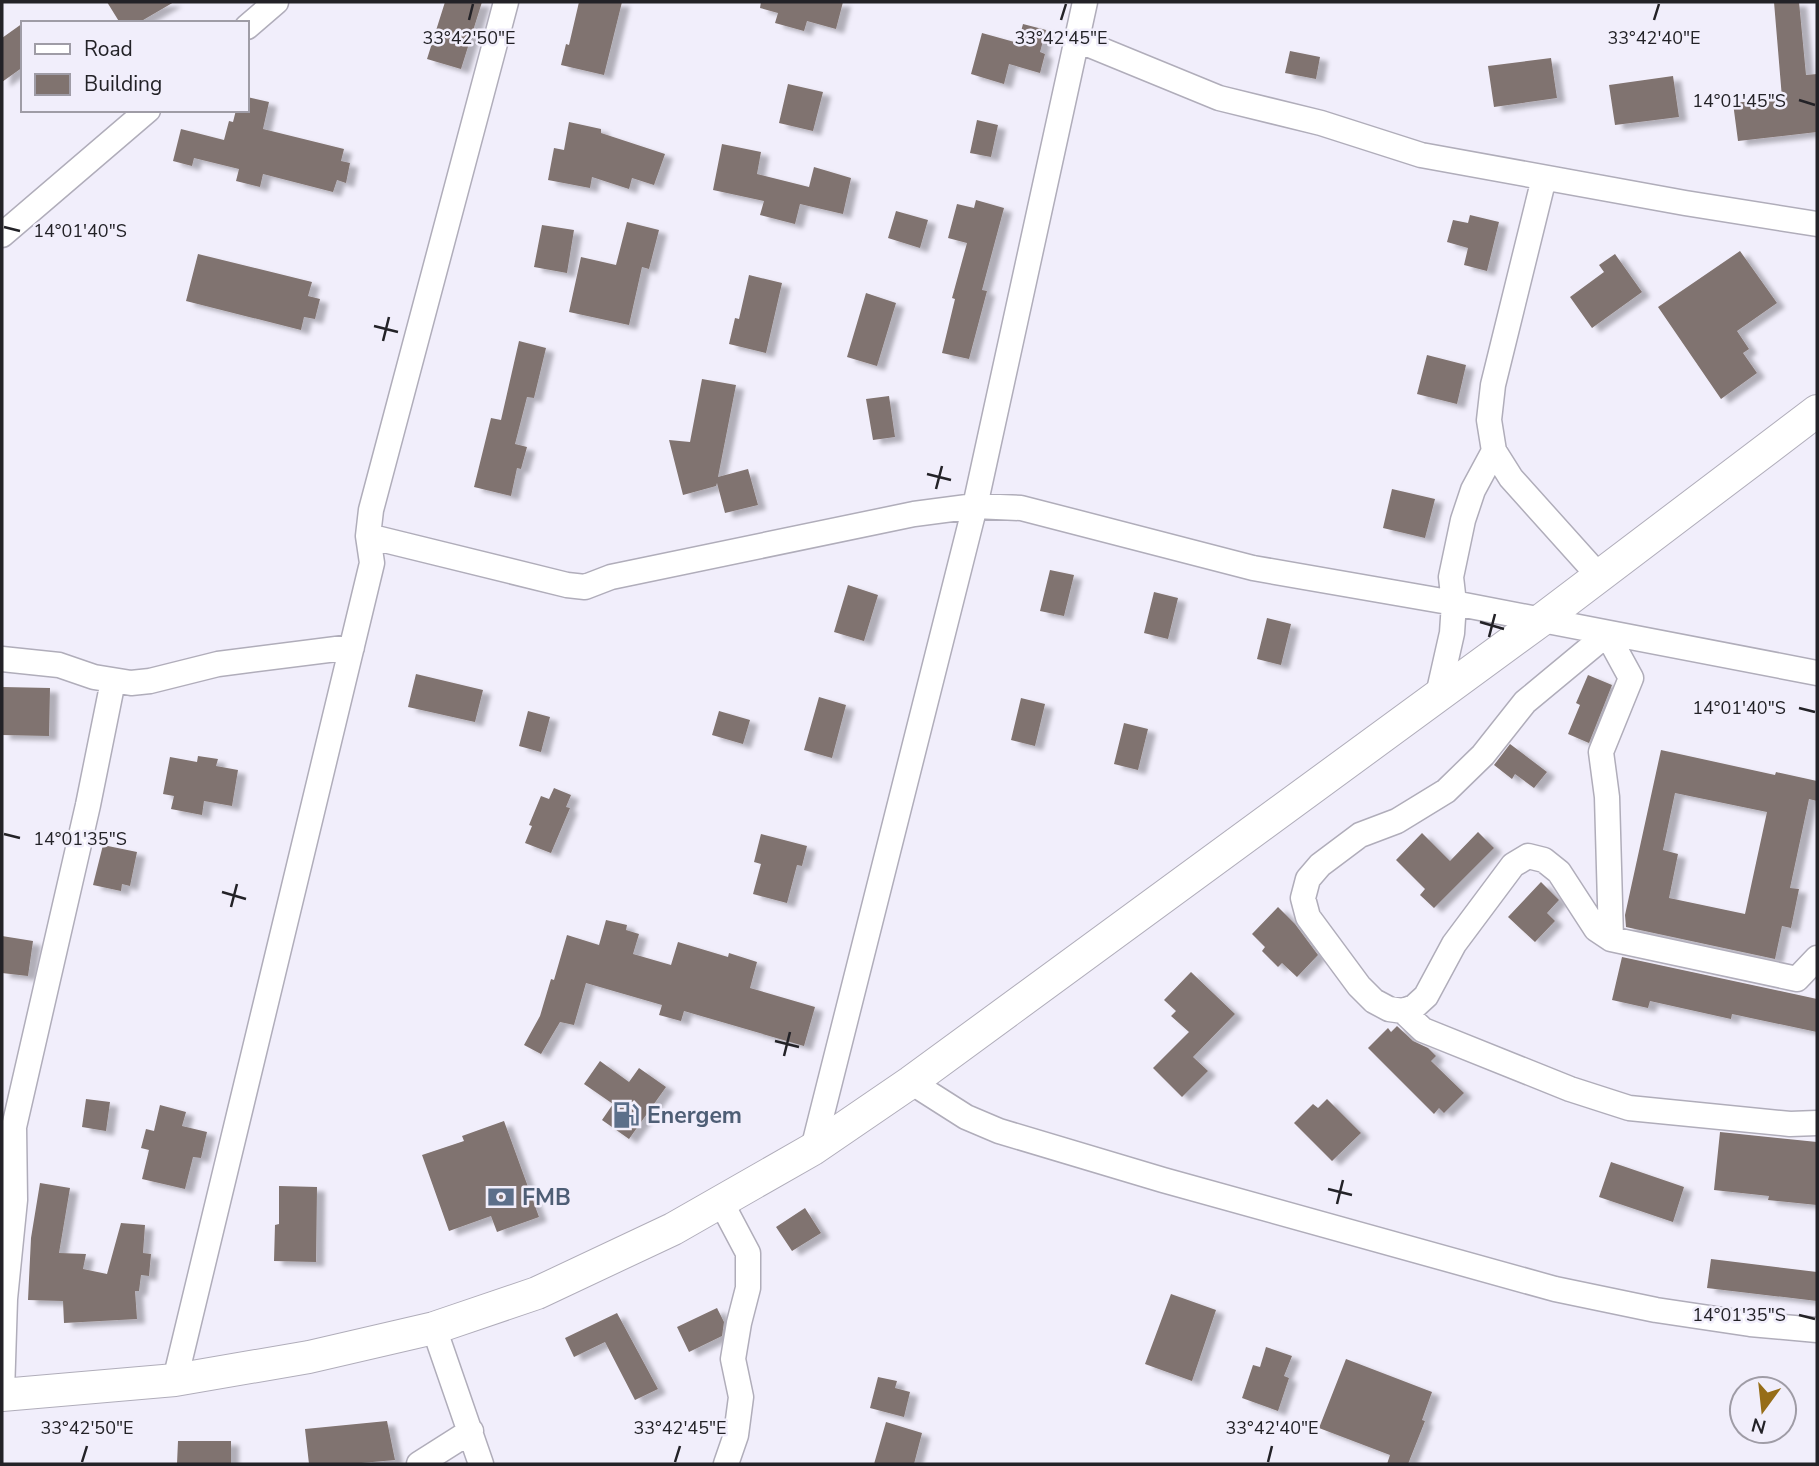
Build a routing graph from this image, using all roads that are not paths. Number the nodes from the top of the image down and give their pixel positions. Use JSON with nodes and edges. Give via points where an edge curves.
{"nodes":[{"id":1,"x":276,"y":2,"type":"edge"},
{"id":2,"x":506,"y":2,"type":"edge"},
{"id":3,"x":1084,"y":2,"type":"edge"},
{"id":4,"x":248,"y":26,"type":"edge"},
{"id":5,"x":1075,"y":39,"type":"junction"},
{"id":6,"x":146,"y":112,"type":"edge"},
{"id":7,"x":1544,"y":178,"type":"junction"},
{"id":8,"x":1817,"y":224,"type":"edge"},
{"id":9,"x":2,"y":234,"type":"edge"},
{"id":10,"x":1817,"y":411,"type":"edge"},
{"id":11,"x":1494,"y":451,"type":"junction"},
{"id":12,"x":975,"y":506,"type":"junction"},
{"id":13,"x":368,"y":536,"type":"junction"},
{"id":14,"x":1599,"y":576,"type":"junction"},
{"id":15,"x":1454,"y":603,"type":"junction"},
{"id":16,"x":1539,"y":621,"type":"junction"},
{"id":17,"x":1607,"y":634,"type":"junction"},
{"id":18,"x":352,"y":646,"type":"junction"},
{"id":19,"x":2,"y":659,"type":"edge"},
{"id":20,"x":1817,"y":673,"type":"edge"},
{"id":21,"x":113,"y":681,"type":"junction"},
{"id":22,"x":1438,"y":695,"type":"junction"},
{"id":23,"x":1611,"y":939,"type":"junction"},
{"id":24,"x":1817,"y":958,"type":"edge"},
{"id":25,"x":1403,"y":1011,"type":"junction"},
{"id":26,"x":911,"y":1082,"type":"junction"},
{"id":27,"x":1817,"y":1123,"type":"edge"},
{"id":28,"x":813,"y":1149,"type":"junction"},
{"id":29,"x":721,"y":1202,"type":"junction"},
{"id":30,"x":434,"y":1328,"type":"junction"},
{"id":31,"x":1817,"y":1330,"type":"edge"},
{"id":32,"x":175,"y":1380,"type":"junction"},
{"id":33,"x":2,"y":1394,"type":"edge"},
{"id":34,"x":471,"y":1431,"type":"junction"},
{"id":35,"x":419,"y":1464,"type":"edge"},
{"id":36,"x":481,"y":1464,"type":"edge"},
{"id":37,"x":726,"y":1464,"type":"edge"}],
"edges":[{"from":1,"to":4,"type":"street"},
{"from":2,"to":13,"type":"street","via":[[371,510]]},
{"from":3,"to":5,"type":"street"},
{"from":5,"to":7,"type":"street","via":[[1219,98],[1321,123],[1422,155]]},
{"from":5,"to":12,"type":"street"},
{"from":6,"to":9,"type":"street"},
{"from":7,"to":8,"type":"street"},
{"from":7,"to":11,"type":"street","via":[[1493,385],[1489,420]]},
{"from":10,"to":14,"type":"main road"},
{"from":11,"to":14,"type":"street","via":[[1511,478]]},
{"from":11,"to":15,"type":"street","via":[[1463,520],[1451,577]]},
{"from":12,"to":13,"type":"street","via":[[914,514],[624,574],[585,587]]},
{"from":12,"to":15,"type":"street","via":[[1021,508],[1254,569]]},
{"from":12,"to":28,"type":"street"},
{"from":13,"to":18,"type":"street","via":[[372,563]]},
{"from":14,"to":16,"type":"main road"},
{"from":15,"to":16,"type":"street"},
{"from":15,"to":22,"type":"street"},
{"from":16,"to":17,"type":"street"},
{"from":16,"to":22,"type":"main road"},
{"from":17,"to":20,"type":"street"},
{"from":17,"to":23,"type":"street","via":[[1631,678],[1601,752],[1607,797]]},
{"from":17,"to":25,"type":"street","via":[[1525,702],[1483,755],[1446,791],[1397,821],[1360,835],[1308,879],[1303,898],[1308,917],[1374,1001]]},
{"from":18,"to":21,"type":"street","via":[[218,664],[150,681]]},
{"from":18,"to":32,"type":"street"},
{"from":19,"to":21,"type":"street","via":[[58,665]]},
{"from":21,"to":33,"type":"street","via":[[14,1127],[15,1200]]},
{"from":22,"to":26,"type":"main road"},
{"from":23,"to":24,"type":"street","via":[[1797,979]]},
{"from":23,"to":25,"type":"street","via":[[1595,929],[1559,873],[1544,860],[1528,856],[1513,865],[1454,944],[1426,996]]},
{"from":25,"to":27,"type":"street","via":[[1423,1030],[1629,1108]]},
{"from":26,"to":28,"type":"main road"},
{"from":26,"to":31,"type":"street","via":[[966,1117],[999,1131],[1555,1289],[1656,1310]]},
{"from":28,"to":29,"type":"main road"},
{"from":29,"to":30,"type":"main road","via":[[537,1293]]},
{"from":29,"to":37,"type":"street","via":[[748,1253],[748,1288],[733,1359],[741,1397]]},
{"from":30,"to":32,"type":"main road","via":[[309,1357]]},
{"from":30,"to":34,"type":"street"},
{"from":32,"to":33,"type":"main road"},
{"from":34,"to":35,"type":"street"},
{"from":34,"to":36,"type":"street"}]}
